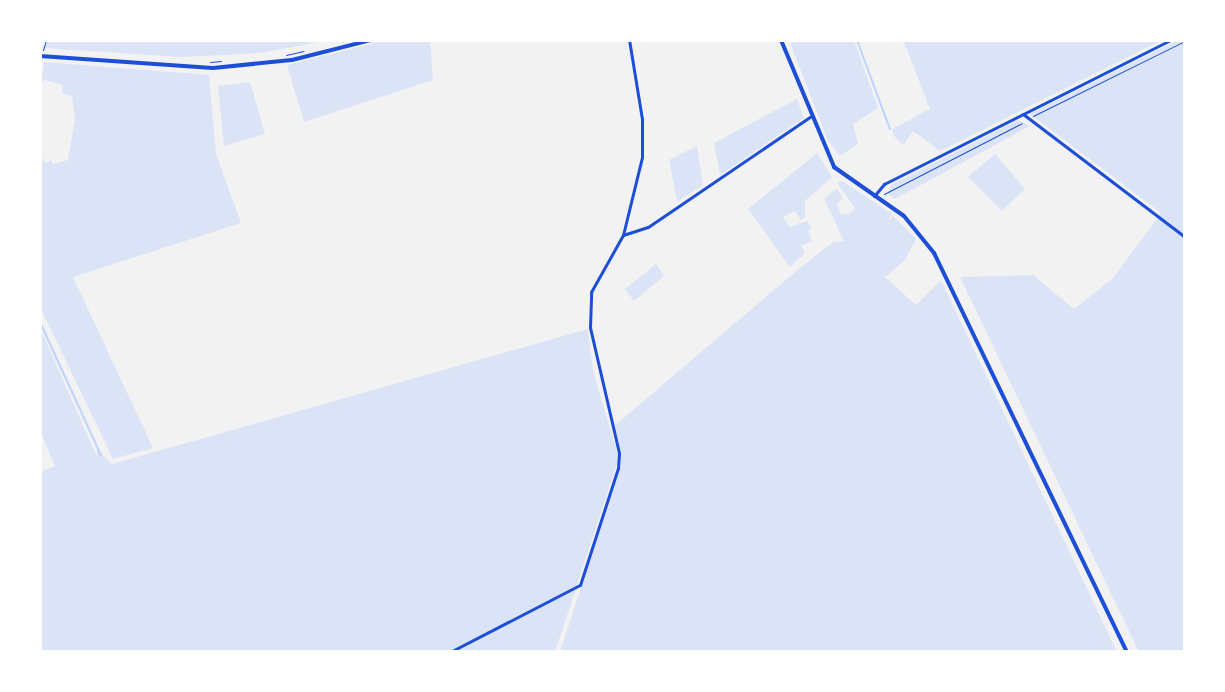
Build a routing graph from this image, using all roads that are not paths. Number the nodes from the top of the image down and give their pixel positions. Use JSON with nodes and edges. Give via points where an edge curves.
{"nodes":[{"id":1,"x":371,"y":40,"type":"edge"},
{"id":2,"x":629,"y":40,"type":"edge"},
{"id":3,"x":781,"y":40,"type":"edge"},
{"id":4,"x":1170,"y":40,"type":"edge"},
{"id":5,"x":40,"y":56,"type":"edge"},
{"id":6,"x":1023,"y":114,"type":"junction"},
{"id":7,"x":810,"y":117,"type":"junction"},
{"id":8,"x":874,"y":196,"type":"junction"},
{"id":9,"x":623,"y":235,"type":"junction"},
{"id":10,"x":1185,"y":237,"type":"edge"},
{"id":11,"x":450,"y":652,"type":"edge"},
{"id":12,"x":1127,"y":652,"type":"edge"}],
"edges":[{"from":1,"to":5,"type":"main road","via":[[292,60],[213,68]]},
{"from":2,"to":9,"type":"street","via":[[643,138]]},
{"from":3,"to":7,"type":"main road"},
{"from":4,"to":6,"type":"street"},
{"from":6,"to":8,"type":"street","via":[[884,184]]},
{"from":6,"to":10,"type":"street"},
{"from":7,"to":8,"type":"main road","via":[[834,167]]},
{"from":7,"to":9,"type":"street","via":[[648,227]]},
{"from":8,"to":12,"type":"main road","via":[[914,226],[939,262]]},
{"from":9,"to":11,"type":"street","via":[[591,292],[596,360],[619,453],[580,585]]}]}
